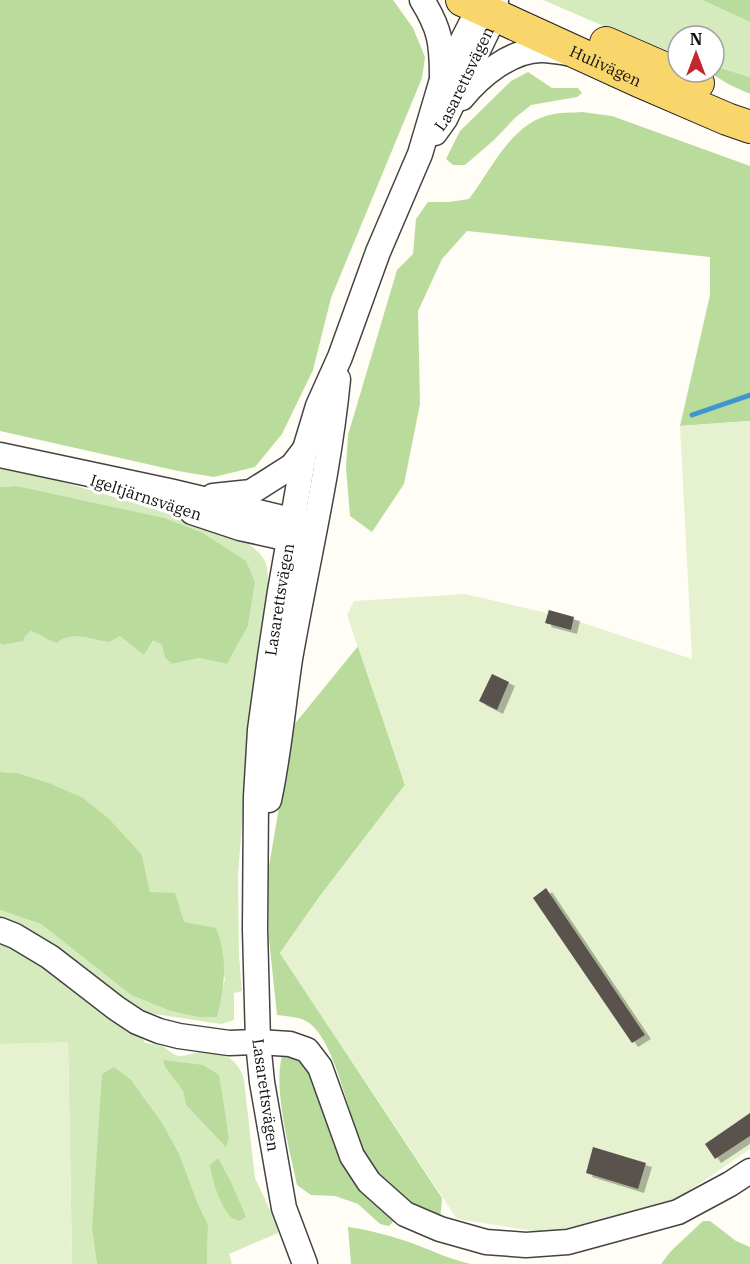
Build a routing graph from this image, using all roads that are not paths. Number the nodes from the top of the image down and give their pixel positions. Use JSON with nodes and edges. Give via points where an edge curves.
{"nodes":[{"id":1,"x":422,"y":0,"type":"edge"},
{"id":2,"x":488,"y":4,"type":"edge"},
{"id":3,"x":581,"y":55,"type":"junction"},
{"id":4,"x":441,"y":82,"type":"junction"},
{"id":5,"x":750,"y":107,"type":"edge"},
{"id":6,"x":445,"y":119,"type":"junction"},
{"id":7,"x":750,"y":127,"type":"edge"},
{"id":8,"x":420,"y":154,"type":"junction"},
{"id":9,"x":340,"y":357,"type":"junction"},
{"id":10,"x":305,"y":449,"type":"junction"},
{"id":11,"x":0,"y":455,"type":"edge"},
{"id":12,"x":52,"y":467,"type":"junction"},
{"id":13,"x":192,"y":498,"type":"junction"},
{"id":14,"x":240,"y":528,"type":"junction"},
{"id":15,"x":303,"y":532,"type":"junction"},
{"id":16,"x":279,"y":591,"type":"junction"},
{"id":17,"x":257,"y":849,"type":"junction"},
{"id":18,"x":0,"y":930,"type":"edge"},
{"id":19,"x":258,"y":1041,"type":"junction"},
{"id":20,"x":750,"y":1171,"type":"edge"},
{"id":21,"x":304,"y":1264,"type":"edge"}],
"edges":[{"from":1,"to":4,"type":"street","via":[[441,39]]},
{"from":2,"to":3,"type":"main road","name":"Hulivägen"},
{"from":2,"to":4,"type":"street","name":"Lasarettsvägen"},
{"from":2,"to":5,"type":"main road","name":"Hulivägen"},
{"from":2,"to":6,"type":"street","name":"Lasarettsvägen"},
{"from":3,"to":6,"type":"street","via":[[542,50],[523,53],[473,85]]},
{"from":3,"to":7,"type":"main road","name":"Hulivägen"},
{"from":4,"to":8,"type":"street","name":"Lasarettsvägen"},
{"from":6,"to":8,"type":"street","name":"Lasarettsvägen"},
{"from":8,"to":9,"type":"street","name":"Lasarettsvägen","via":[[378,252]]},
{"from":9,"to":10,"type":"street","name":"Lasarettsvägen","via":[[318,406]]},
{"from":9,"to":15,"type":"street","name":"Lasarettsvägen","via":[[336,404]]},
{"from":10,"to":13,"type":"street","name":"Igeltjärnsvägen","via":[[292,466],[251,492]]},
{"from":10,"to":15,"type":"street","name":"Lasarettsvägen"},
{"from":11,"to":12,"type":"street","name":"Igeltjärnsvägen"},
{"from":12,"to":13,"type":"street","name":"Igeltjärnsvägen"},
{"from":12,"to":14,"type":"street","name":"Igeltjärnsvägen"},
{"from":13,"to":15,"type":"street","name":"Igeltjärnsvägen"},
{"from":14,"to":15,"type":"street","name":"Igeltjärnsvägen"},
{"from":14,"to":16,"type":"street","name":"Igeltjärnsvägen","via":[[262,543],[271,556]]},
{"from":15,"to":16,"type":"street","name":"Lasarettsvägen"},
{"from":15,"to":17,"type":"street","name":"Lasarettsvägen","via":[[281,732]]},
{"from":16,"to":17,"type":"street","name":"Lasarettsvägen","via":[[260,730]]},
{"from":17,"to":19,"type":"street","name":"Lasarettsvägen"},
{"from":18,"to":19,"type":"street","via":[[50,957],[137,1022],[189,1038],[229,1043]]},
{"from":19,"to":20,"type":"street","via":[[307,1050],[320,1067],[352,1156],[369,1182],[405,1214],[486,1242],[568,1242],[678,1212]]},
{"from":19,"to":21,"type":"street","name":"Lasarettsvägen","via":[[284,1208]]}]}
